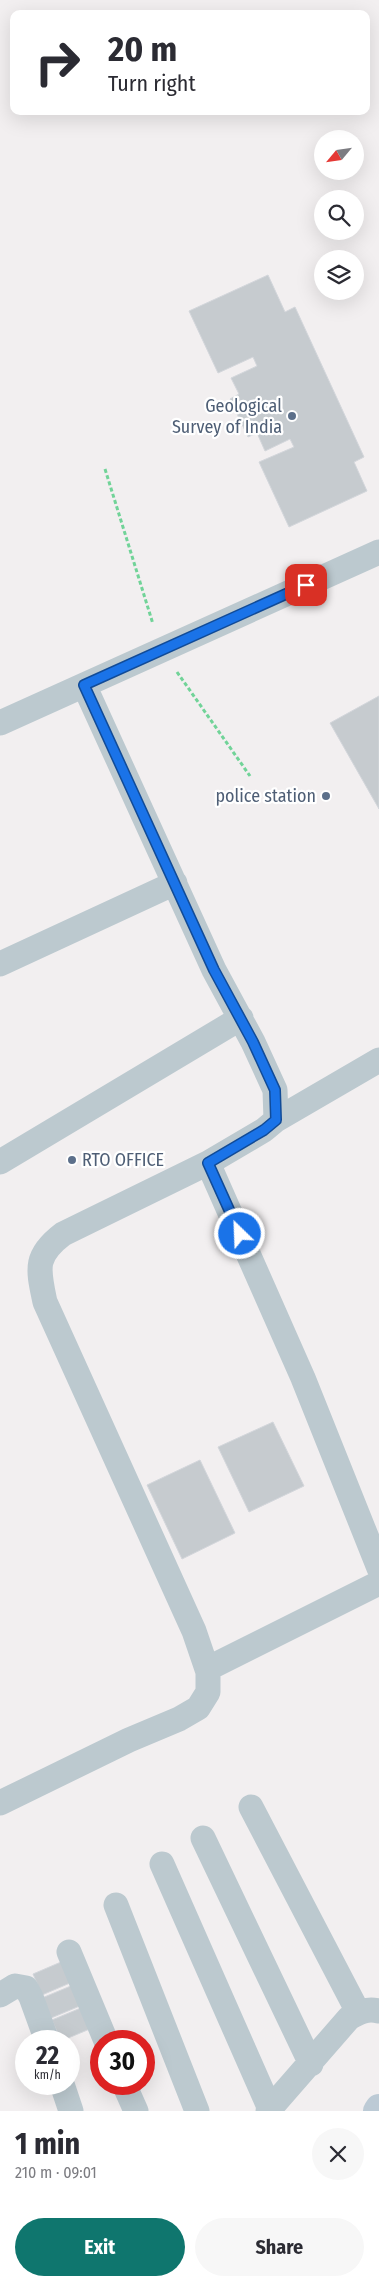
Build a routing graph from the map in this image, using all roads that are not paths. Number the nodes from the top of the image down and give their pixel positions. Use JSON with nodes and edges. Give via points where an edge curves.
{"nodes":[{"id":1,"x":379,"y":552,"type":"edge"},
{"id":2,"x":84,"y":685,"type":"junction"},
{"id":3,"x":0,"y":723,"type":"edge"},
{"id":4,"x":175,"y":883,"type":"junction"},
{"id":5,"x":0,"y":964,"type":"edge"},
{"id":6,"x":241,"y":1018,"type":"junction"},
{"id":7,"x":379,"y":1060,"type":"edge"},
{"id":8,"x":276,"y":1120,"type":"junction"},
{"id":9,"x":0,"y":1162,"type":"edge"},
{"id":10,"x":208,"y":1163,"type":"junction"},
{"id":11,"x":379,"y":1568,"type":"edge"},
{"id":12,"x":379,"y":1583,"type":"edge"},
{"id":13,"x":207,"y":1669,"type":"junction"},
{"id":14,"x":0,"y":1804,"type":"edge"},
{"id":15,"x":251,"y":1807,"type":"dead end"},
{"id":16,"x":203,"y":1838,"type":"dead end"},
{"id":17,"x":162,"y":1864,"type":"dead end"},
{"id":18,"x":116,"y":1906,"type":"dead end"},
{"id":19,"x":69,"y":1952,"type":"dead end"},
{"id":20,"x":0,"y":1995,"type":"edge"},
{"id":21,"x":369,"y":2011,"type":"edge"},
{"id":22,"x":43,"y":2030,"type":"edge"},
{"id":23,"x":101,"y":2030,"type":"edge"},
{"id":24,"x":311,"y":2064,"type":"junction"},
{"id":25,"x":66,"y":2095,"type":"edge"},
{"id":26,"x":129,"y":2095,"type":"edge"},
{"id":27,"x":269,"y":2110,"type":"edge"},
{"id":28,"x":71,"y":2111,"type":"edge"},
{"id":29,"x":136,"y":2111,"type":"edge"},
{"id":30,"x":197,"y":2111,"type":"edge"}],
"edges":[{"from":1,"to":2,"type":"street"},
{"from":2,"to":3,"type":"street"},
{"from":2,"to":4,"type":"street"},
{"from":4,"to":5,"type":"street"},
{"from":4,"to":6,"type":"street","via":[[214,970]]},
{"from":6,"to":8,"type":"street","via":[[275,1090]]},
{"from":6,"to":9,"type":"street"},
{"from":7,"to":8,"type":"street"},
{"from":8,"to":10,"type":"street"},
{"from":10,"to":11,"type":"street","via":[[303,1378]]},
{"from":10,"to":13,"type":"street","via":[[63,1234],[48,1245],[40,1260],[39,1273],[44,1302],[194,1631]]},
{"from":12,"to":13,"type":"street"},
{"from":13,"to":14,"type":"street","via":[[208,1692],[198,1708]]},
{"from":15,"to":21,"type":"street"},
{"from":16,"to":24,"type":"street"},
{"from":17,"to":27,"type":"street"},
{"from":18,"to":30,"type":"street"},
{"from":19,"to":23,"type":"street"},
{"from":20,"to":22,"type":"street","via":[[15,1986],[26,1988]]},
{"from":21,"to":24,"type":"street","via":[[349,2018]]},
{"from":24,"to":27,"type":"street"},
{"from":25,"to":28,"type":"street"},
{"from":26,"to":29,"type":"street"}]}
